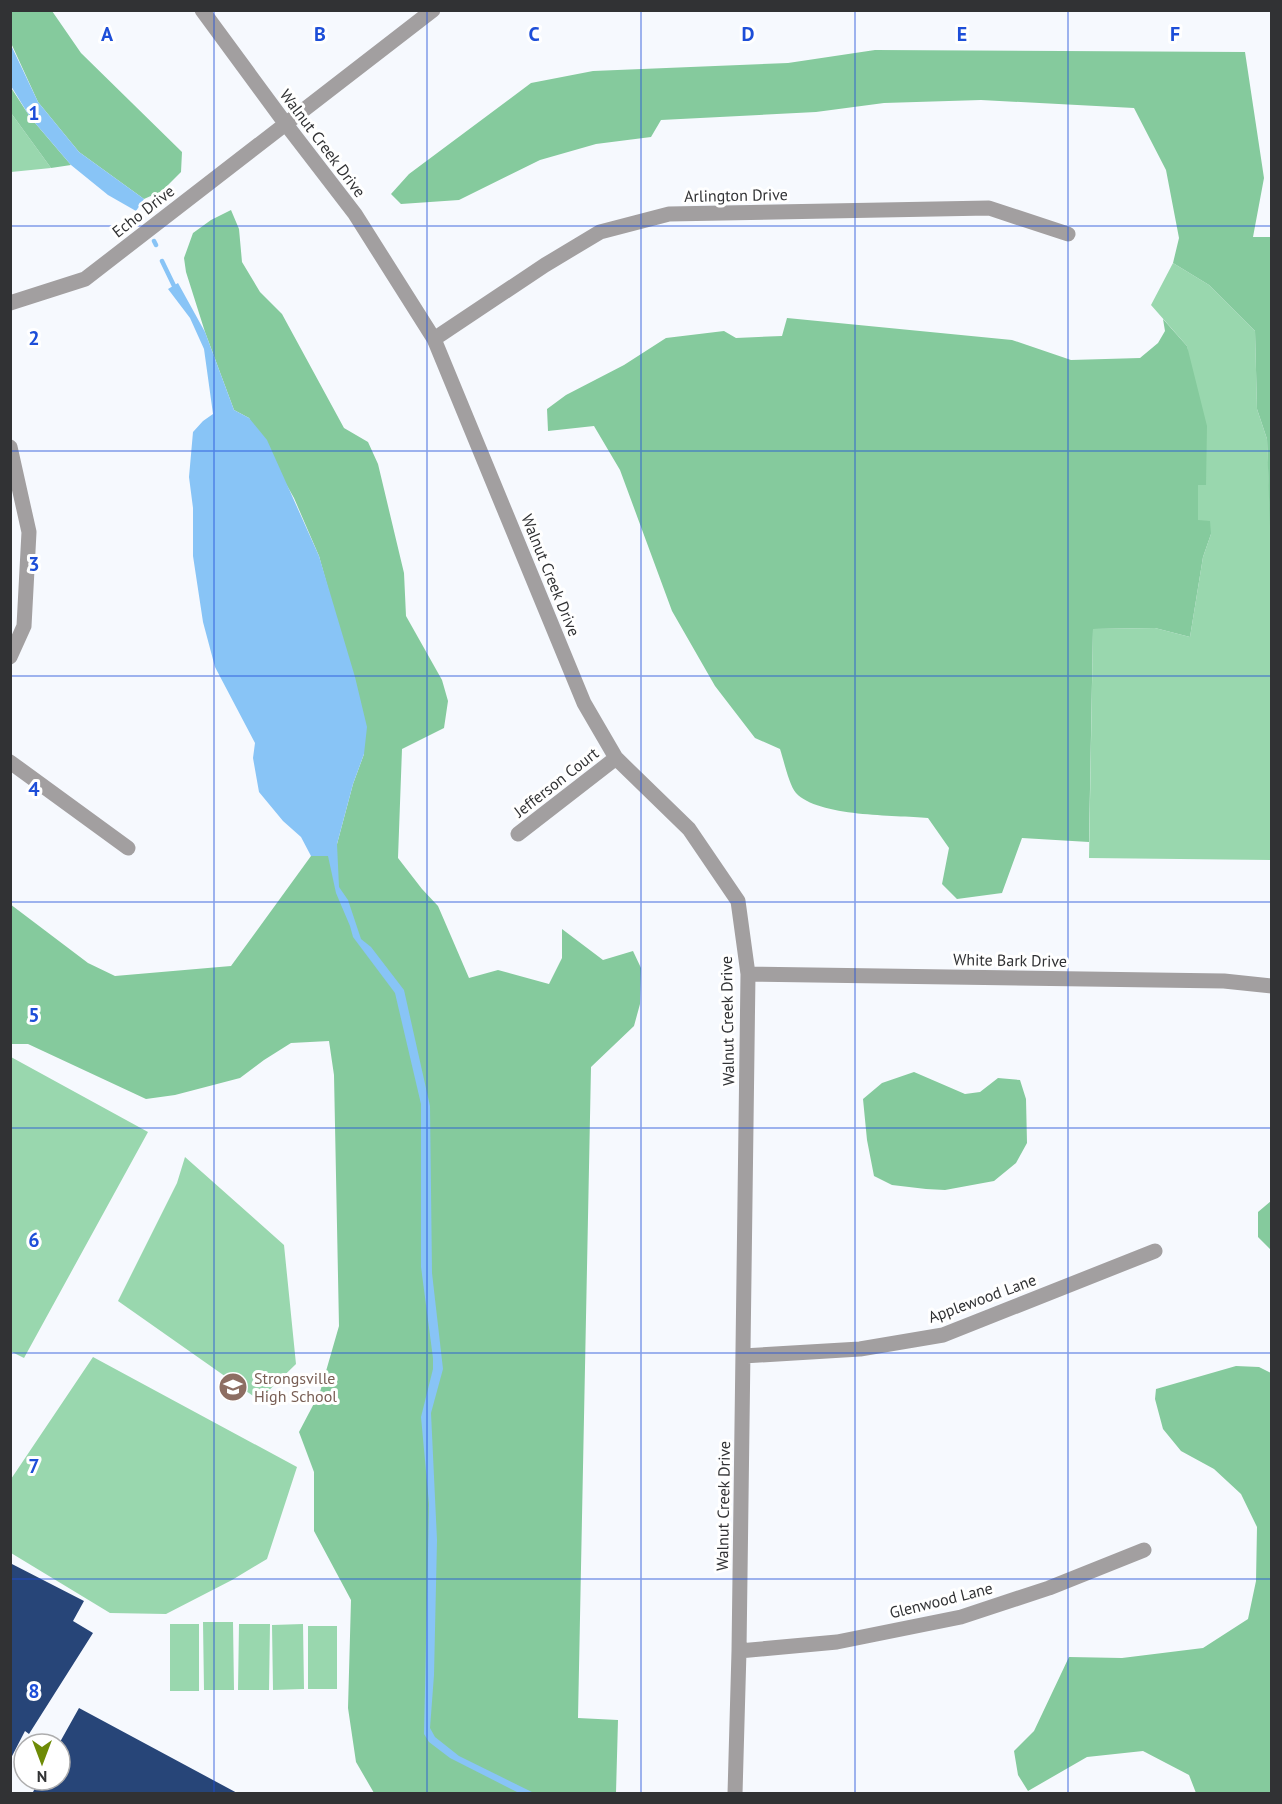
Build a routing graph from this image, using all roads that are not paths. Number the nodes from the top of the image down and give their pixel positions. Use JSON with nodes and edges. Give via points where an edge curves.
{"nodes":[{"id":1,"x":202,"y":10,"type":"edge"},
{"id":2,"x":433,"y":10,"type":"edge"},
{"id":3,"x":285,"y":123,"type":"junction"},
{"id":4,"x":1068,"y":234,"type":"dead end"},
{"id":5,"x":10,"y":303,"type":"edge"},
{"id":6,"x":434,"y":339,"type":"junction"},
{"id":7,"x":10,"y":447,"type":"edge"},
{"id":8,"x":10,"y":657,"type":"edge"},
{"id":9,"x":616,"y":758,"type":"junction"},
{"id":10,"x":10,"y":762,"type":"edge"},
{"id":11,"x":518,"y":834,"type":"dead end"},
{"id":12,"x":128,"y":848,"type":"dead end"},
{"id":13,"x":748,"y":974,"type":"junction"},
{"id":14,"x":1272,"y":986,"type":"edge"},
{"id":15,"x":1155,"y":1251,"type":"dead end"},
{"id":16,"x":743,"y":1356,"type":"junction"},
{"id":17,"x":1144,"y":1550,"type":"dead end"},
{"id":18,"x":739,"y":1651,"type":"junction"},
{"id":19,"x":735,"y":1794,"type":"edge"}],
"edges":[{"from":1,"to":3,"type":"street","name":"Walnut Creek Drive"},
{"from":2,"to":3,"type":"street","name":"Echo Drive"},
{"from":3,"to":5,"type":"street","name":"Echo Drive","via":[[85,279]]},
{"from":3,"to":6,"type":"street","name":"Walnut Creek Drive","via":[[355,214]]},
{"from":4,"to":6,"type":"street","name":"Arlington Drive","via":[[989,208],[669,214],[600,232]]},
{"from":6,"to":9,"type":"street","name":"Walnut Creek Drive","via":[[584,703]]},
{"from":7,"to":8,"type":"street","via":[[29,532],[24,626]]},
{"from":9,"to":11,"type":"street","name":"Jefferson Court"},
{"from":9,"to":13,"type":"street","name":"Walnut Creek Drive","via":[[689,829],[738,901]]},
{"from":10,"to":12,"type":"street"},
{"from":13,"to":14,"type":"street","name":"White Bark Drive","via":[[1224,981]]},
{"from":13,"to":16,"type":"street","name":"Walnut Creek Drive"},
{"from":15,"to":16,"type":"street","name":"Applewood Lane","via":[[942,1335],[860,1350]]},
{"from":16,"to":18,"type":"street","name":"Walnut Creek Drive"},
{"from":17,"to":18,"type":"street","name":"Glenwood Lane","via":[[1049,1588],[961,1617],[837,1642]]},
{"from":18,"to":19,"type":"street","name":"Walnut Creek Drive"}]}
